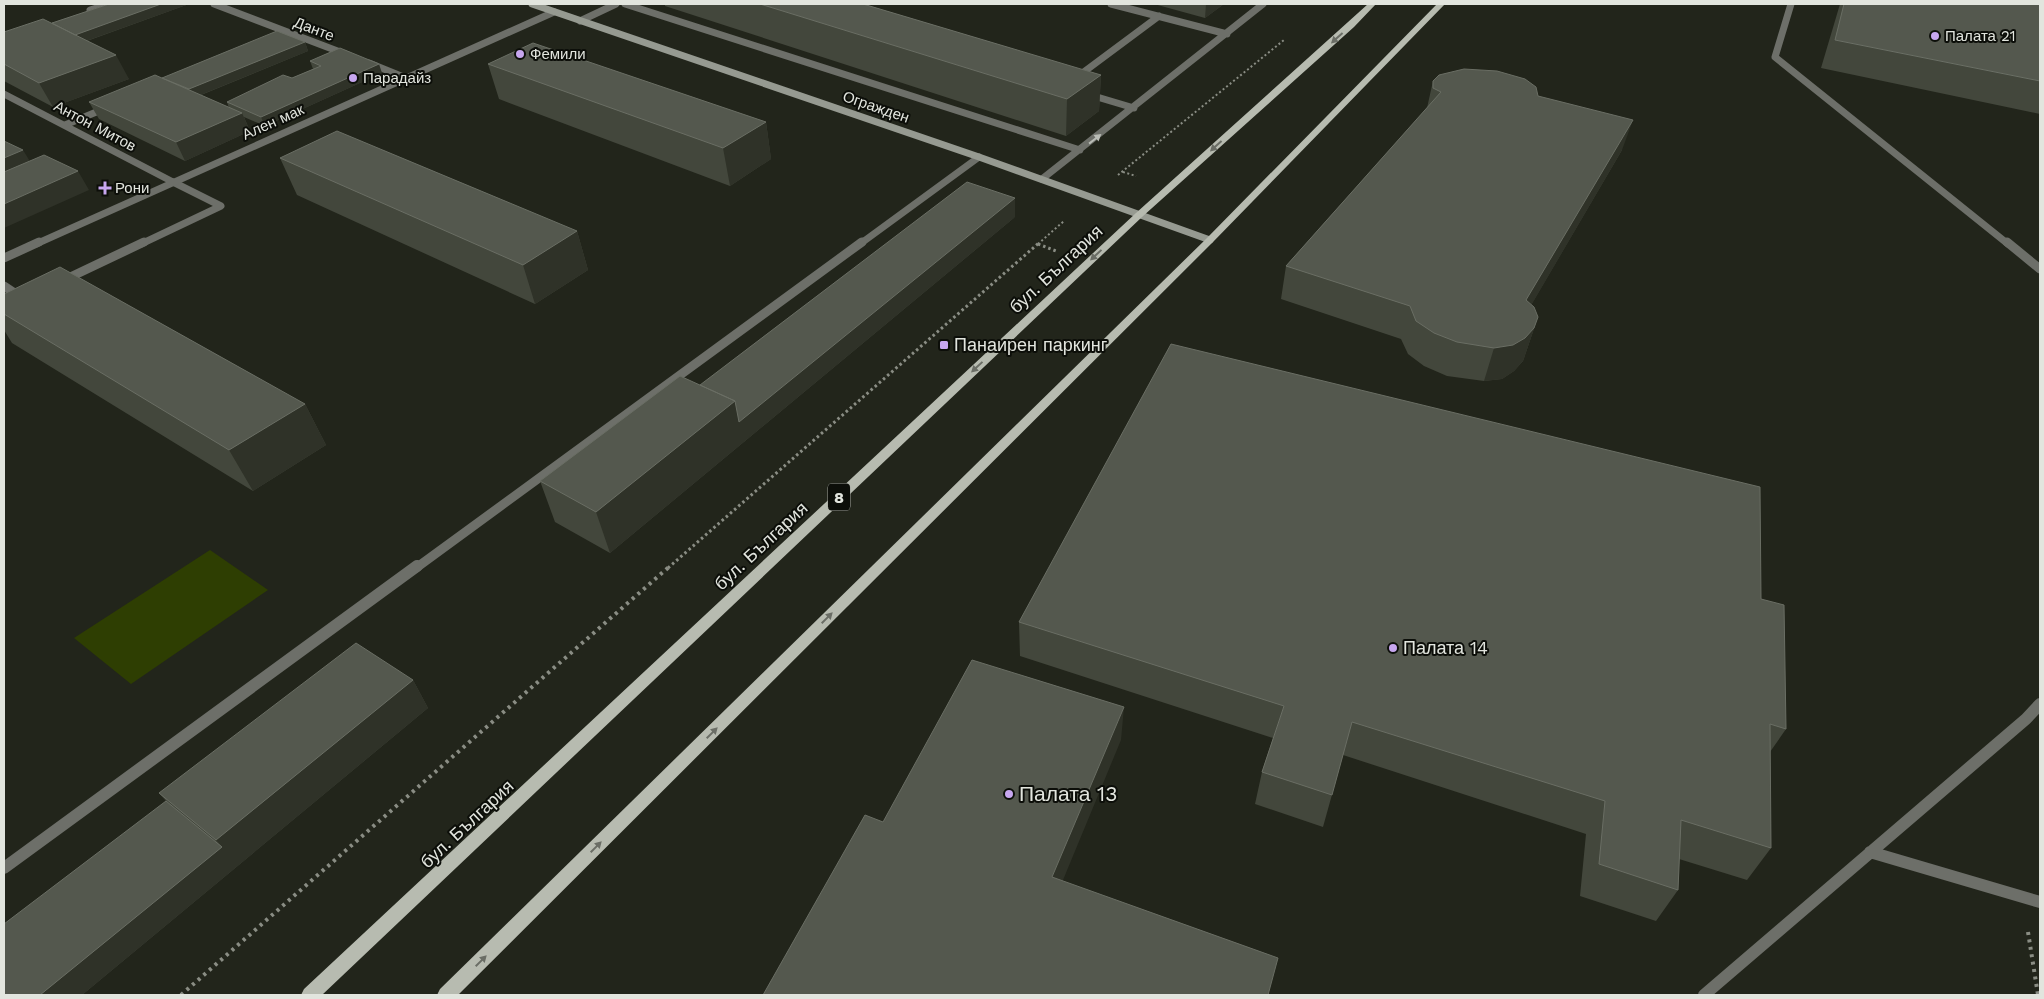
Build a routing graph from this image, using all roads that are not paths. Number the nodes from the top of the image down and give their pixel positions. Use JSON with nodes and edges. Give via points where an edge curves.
{"nodes":[{"id":1,"x":108,"y":4,"type":"edge"},
{"id":2,"x":214,"y":4,"type":"edge"},
{"id":3,"x":532,"y":4,"type":"edge"},
{"id":4,"x":616,"y":4,"type":"edge"},
{"id":5,"x":625,"y":4,"type":"edge"},
{"id":6,"x":1111,"y":4,"type":"edge"},
{"id":7,"x":1263,"y":4,"type":"edge"},
{"id":8,"x":1372,"y":4,"type":"edge"},
{"id":9,"x":1441,"y":4,"type":"edge"},
{"id":10,"x":1791,"y":4,"type":"edge"},
{"id":11,"x":554,"y":12,"type":"junction"},
{"id":12,"x":82,"y":13,"type":"edge"},
{"id":13,"x":1159,"y":16,"type":"junction"},
{"id":14,"x":580,"y":21,"type":"junction"},
{"id":15,"x":290,"y":33,"type":"junction"},
{"id":16,"x":1228,"y":34,"type":"junction"},
{"id":17,"x":263,"y":44,"type":"edge"},
{"id":18,"x":352,"y":57,"type":"edge"},
{"id":19,"x":361,"y":60,"type":"edge"},
{"id":20,"x":406,"y":78,"type":"junction"},
{"id":21,"x":1072,"y":81,"type":"edge"},
{"id":22,"x":1082,"y":92,"type":"edge"},
{"id":23,"x":4,"y":94,"type":"edge"},
{"id":24,"x":110,"y":107,"type":"edge"},
{"id":25,"x":1134,"y":108,"type":"junction"},
{"id":26,"x":65,"y":125,"type":"junction"},
{"id":27,"x":1080,"y":150,"type":"junction"},
{"id":28,"x":979,"y":157,"type":"junction"},
{"id":29,"x":1042,"y":179,"type":"junction"},
{"id":30,"x":172,"y":182,"type":"junction"},
{"id":31,"x":1139,"y":215,"type":"junction"},
{"id":32,"x":1210,"y":240,"type":"junction"},
{"id":33,"x":4,"y":258,"type":"edge"},
{"id":34,"x":2038,"y":267,"type":"edge"},
{"id":35,"x":4,"y":286,"type":"edge"},
{"id":36,"x":51,"y":286,"type":"edge"},
{"id":37,"x":33,"y":295,"type":"edge"},
{"id":38,"x":2040,"y":704,"type":"edge"},
{"id":39,"x":1870,"y":852,"type":"junction"},
{"id":40,"x":4,"y":868,"type":"edge"},
{"id":41,"x":2040,"y":902,"type":"edge"},
{"id":42,"x":310,"y":995,"type":"edge"},
{"id":43,"x":446,"y":995,"type":"edge"},
{"id":44,"x":1704,"y":995,"type":"edge"}],
"edges":[{"from":1,"to":12,"type":"street"},
{"from":2,"to":15,"type":"street","name":"Данте"},
{"from":3,"to":11,"type":"street","name":"Огражден"},
{"from":4,"to":14,"type":"street"},
{"from":5,"to":27,"type":"street"},
{"from":6,"to":13,"type":"street"},
{"from":7,"to":16,"type":"street"},
{"from":8,"to":31,"type":"main road","name":"бул. България","number":"8","one_way":true},
{"from":9,"to":32,"type":"main road"},
{"from":10,"to":34,"type":"street","via":[[1775,57]]},
{"from":11,"to":14,"type":"street","name":"Огражден"},
{"from":11,"to":20,"type":"street","name":"Ален мак"},
{"from":13,"to":16,"type":"street"},
{"from":13,"to":21,"type":"street"},
{"from":14,"to":28,"type":"street","name":"Огражден"},
{"from":15,"to":17,"type":"street"},
{"from":15,"to":18,"type":"street","name":"Данте"},
{"from":16,"to":25,"type":"street"},
{"from":19,"to":20,"type":"street"},
{"from":20,"to":30,"type":"street","name":"Ален мак"},
{"from":22,"to":25,"type":"street"},
{"from":23,"to":26,"type":"street","name":"Антон Митов"},
{"from":24,"to":26,"type":"street"},
{"from":27,"to":25,"type":"street","one_way":true},
{"from":26,"to":30,"type":"street","name":"Антон Митов"},
{"from":27,"to":29,"type":"street"},
{"from":28,"to":29,"type":"street","name":"Огражден"},
{"from":28,"to":40,"type":"street"},
{"from":29,"to":31,"type":"street","name":"Огражден"},
{"from":30,"to":33,"type":"street","name":"Ален мак"},
{"from":30,"to":36,"type":"street","name":"Антон Митов","via":[[221,206]]},
{"from":31,"to":32,"type":"street","name":"Огражден"},
{"from":31,"to":42,"type":"main road","name":"бул. България","number":"8","one_way":true},
{"from":43,"to":32,"type":"main road","one_way":true},
{"from":35,"to":37,"type":"street","via":[[24,299]]},
{"from":38,"to":39,"type":"street"},
{"from":39,"to":41,"type":"street"},
{"from":39,"to":44,"type":"street"}]}
